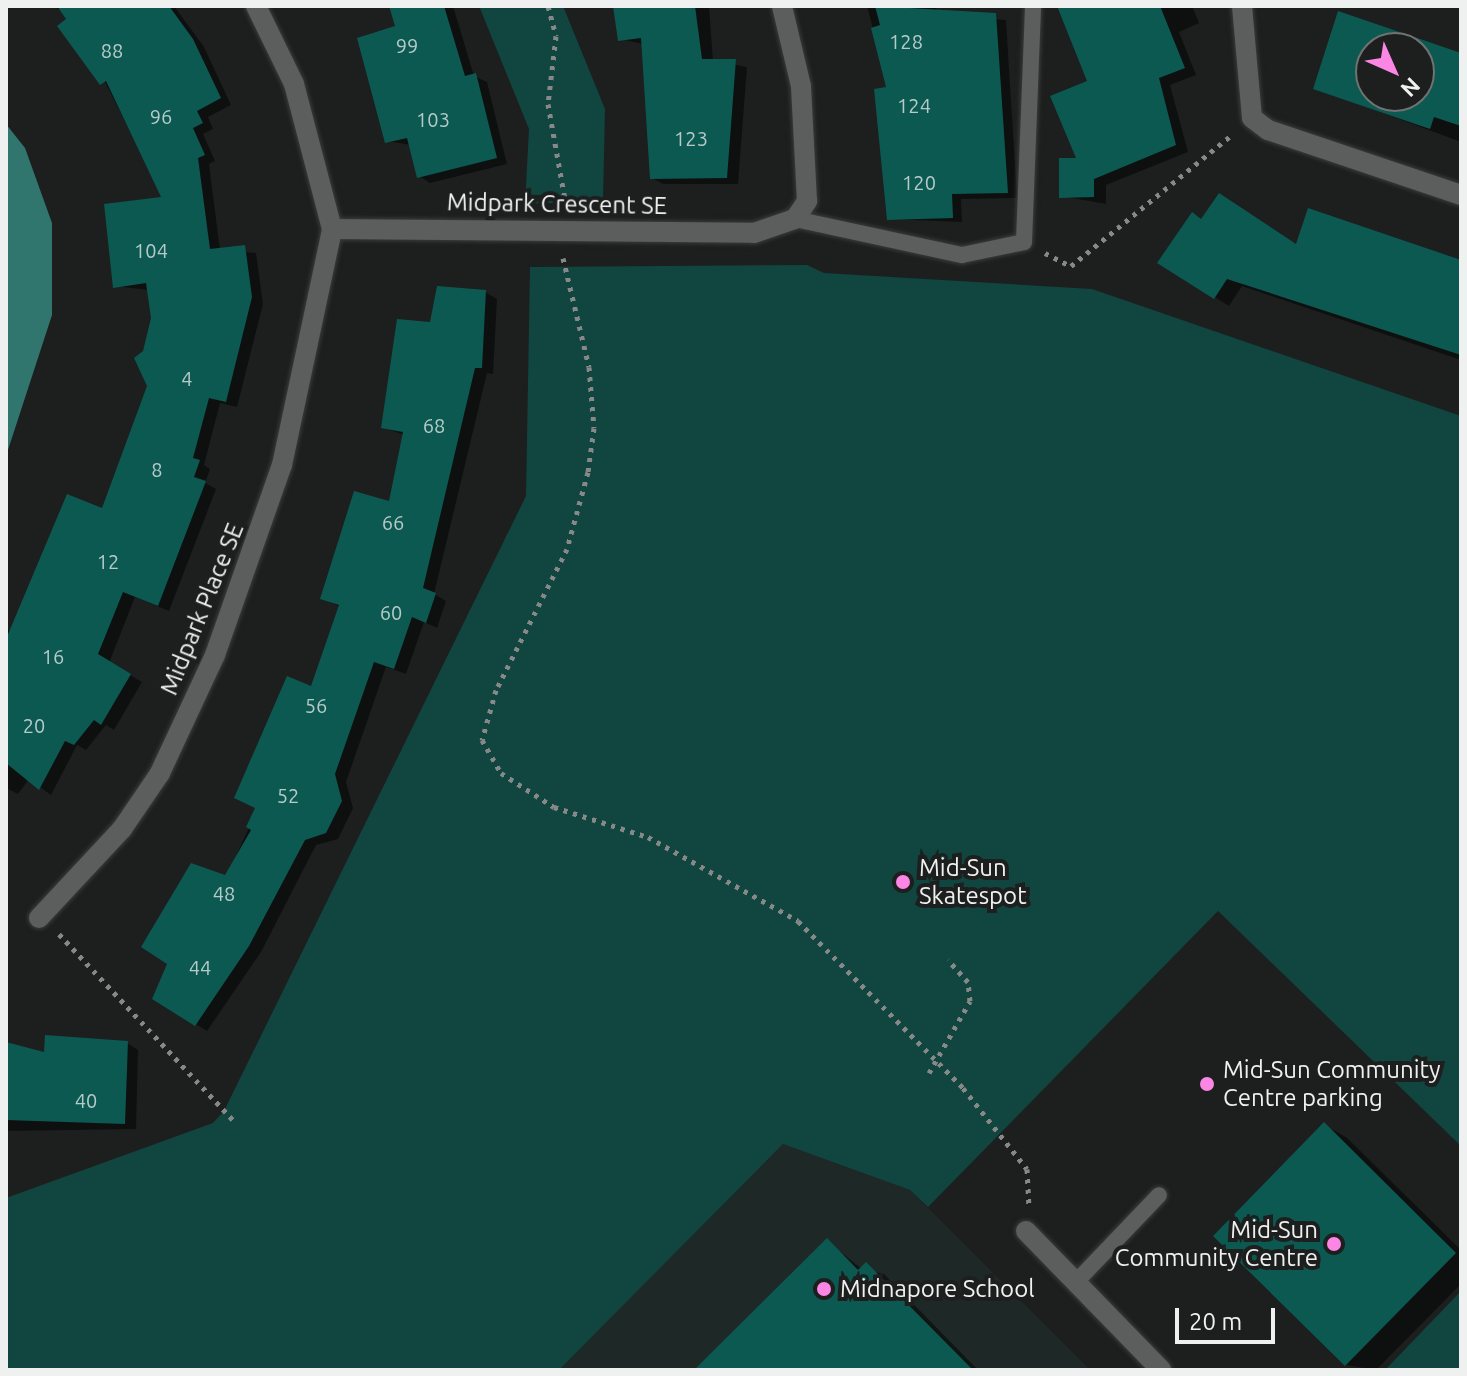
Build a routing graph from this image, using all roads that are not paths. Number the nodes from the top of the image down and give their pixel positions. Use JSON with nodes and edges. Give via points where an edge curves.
{"nodes":[{"id":1,"x":256,"y":6,"type":"edge"},
{"id":2,"x":782,"y":6,"type":"edge"},
{"id":3,"x":1033,"y":6,"type":"edge"},
{"id":4,"x":1242,"y":6,"type":"edge"},
{"id":5,"x":1461,"y":195,"type":"edge"},
{"id":6,"x":795,"y":219,"type":"junction"},
{"id":7,"x":332,"y":229,"type":"junction"},
{"id":8,"x":39,"y":918,"type":"road end"},
{"id":9,"x":1159,"y":1195,"type":"dead end"},
{"id":10,"x":1026,"y":1231,"type":"road end"},
{"id":11,"x":1076,"y":1282,"type":"junction"},
{"id":12,"x":1161,"y":1370,"type":"edge"}],
"edges":[{"from":1,"to":7,"type":"street","via":[[294,84]]},
{"from":2,"to":6,"type":"street","via":[[801,86],[809,173],[807,201]]},
{"from":3,"to":6,"type":"lane","via":[[1024,242],[962,255]]},
{"from":4,"to":5,"type":"street","via":[[1252,118],[1268,130]]},
{"from":6,"to":7,"type":"street","name":"Midpark Crescent SE","via":[[763,233],[562,227]]},
{"from":7,"to":8,"type":"street","name":"Midpark Place SE","via":[[282,465],[215,655],[160,773],[122,829]]},
{"from":9,"to":11,"type":"lane"},
{"from":10,"to":11,"type":"street"},
{"from":11,"to":12,"type":"street"}]}
